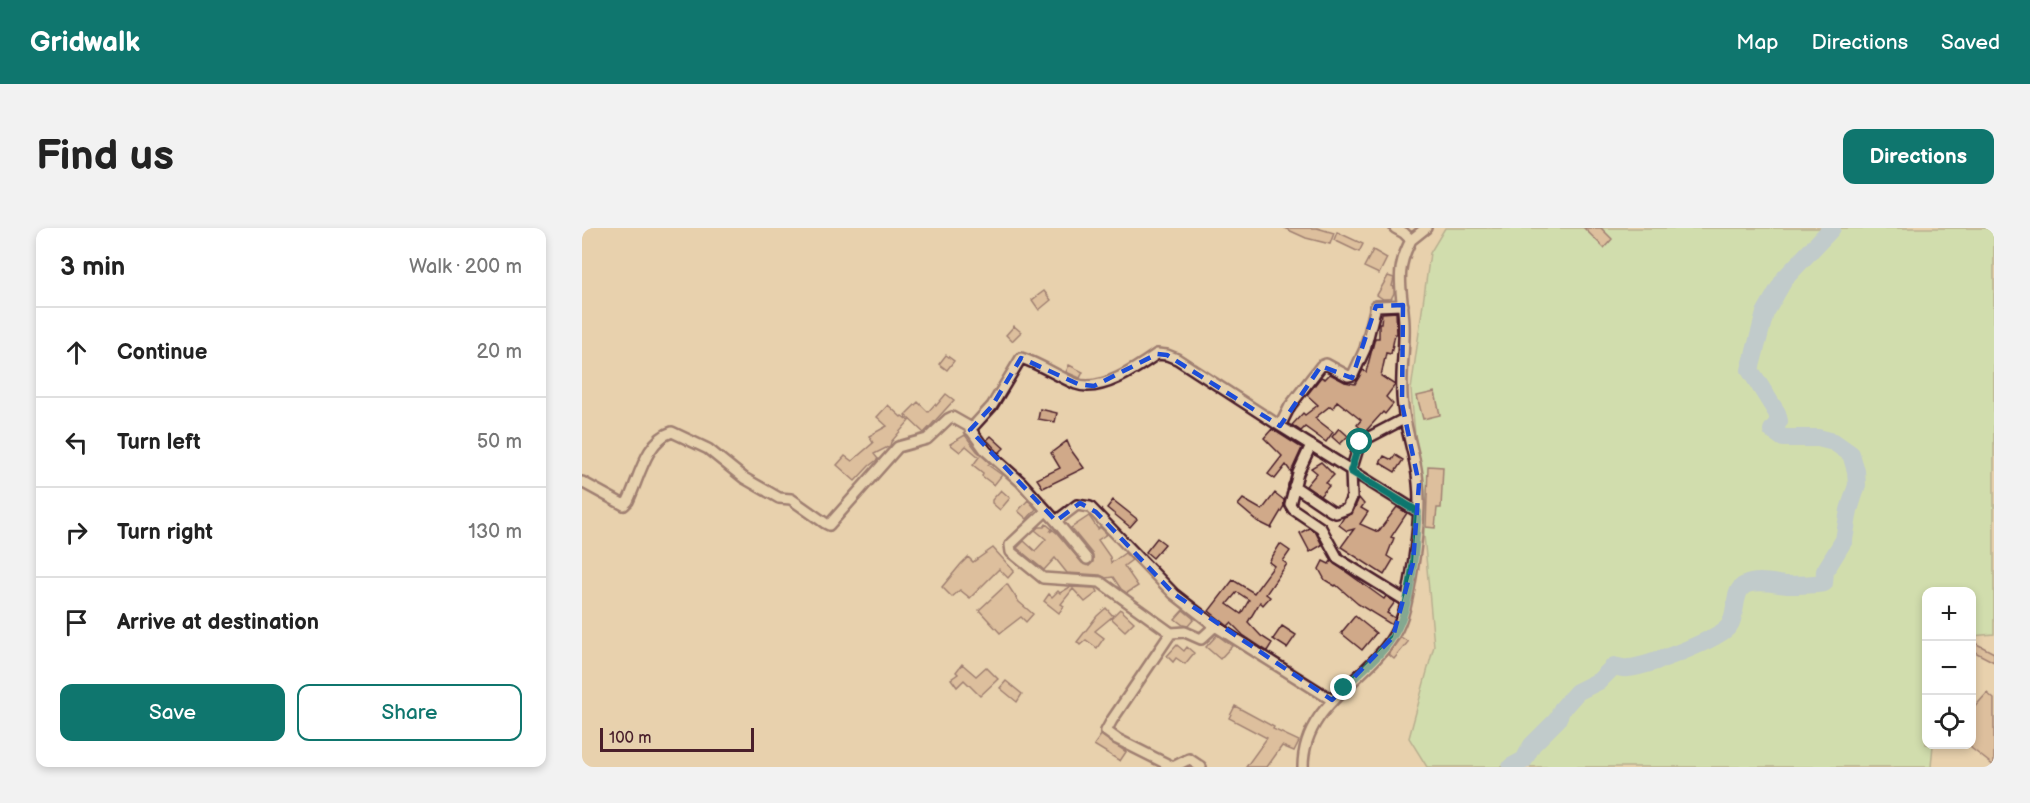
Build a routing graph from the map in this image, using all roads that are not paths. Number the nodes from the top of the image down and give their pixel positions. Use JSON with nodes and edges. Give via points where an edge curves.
{"nodes":[{"id":1,"x":1395,"y":228,"type":"edge"},
{"id":2,"x":1426,"y":228,"type":"edge"},
{"id":3,"x":1411,"y":240,"type":"junction"},
{"id":4,"x":1403,"y":305,"type":"junction"},
{"id":5,"x":1404,"y":419,"type":"junction"},
{"id":6,"x":1280,"y":426,"type":"junction"},
{"id":7,"x":970,"y":430,"type":"junction"},
{"id":8,"x":1311,"y":445,"type":"junction"},
{"id":9,"x":1351,"y":471,"type":"junction"},
{"id":10,"x":582,"y":482,"type":"edge"},
{"id":11,"x":1294,"y":486,"type":"junction"},
{"id":12,"x":1046,"y":511,"type":"junction"},
{"id":13,"x":1418,"y":512,"type":"junction"},
{"id":14,"x":1056,"y":521,"type":"junction"},
{"id":15,"x":1087,"y":559,"type":"dead end"},
{"id":16,"x":1406,"y":601,"type":"junction"},
{"id":17,"x":1215,"y":626,"type":"junction"},
{"id":18,"x":1171,"y":633,"type":"junction"},
{"id":19,"x":1332,"y":700,"type":"junction"},
{"id":20,"x":1201,"y":767,"type":"edge"},
{"id":21,"x":1303,"y":767,"type":"edge"}],
"edges":[{"from":1,"to":3,"type":"street"},
{"from":2,"to":3,"type":"street"},
{"from":3,"to":4,"type":"street","via":[[1399,275]]},
{"from":4,"to":5,"type":"street"},
{"from":4,"to":6,"type":"street","via":[[1376,306],[1365,349],[1353,375],[1326,364],[1321,366],[1290,406]]},
{"from":5,"to":9,"type":"street","via":[[1360,442]]},
{"from":5,"to":13,"type":"street","via":[[1419,484]]},
{"from":6,"to":7,"type":"street","via":[[1177,359],[1157,354],[1107,383],[1094,386],[1078,384],[1021,358],[992,406]]},
{"from":6,"to":8,"type":"street"},
{"from":7,"to":10,"type":"street","via":[[950,418],[927,439],[901,445],[830,525],[791,499],[779,498],[744,478],[708,449],[672,432],[657,440],[624,505]]},
{"from":7,"to":12,"type":"street"},
{"from":8,"to":9,"type":"street"},
{"from":8,"to":11,"type":"street"},
{"from":9,"to":11,"type":"street","via":[[1351,503],[1341,512],[1331,512]]},
{"from":9,"to":13,"type":"street"},
{"from":11,"to":16,"type":"street","via":[[1290,504],[1293,509],[1321,528],[1338,559]]},
{"from":12,"to":14,"type":"street"},
{"from":12,"to":18,"type":"street","via":[[1010,545],[1015,557],[1042,578],[1100,582]]},
{"from":13,"to":16,"type":"street"},
{"from":14,"to":15,"type":"street"},
{"from":14,"to":17,"type":"street","via":[[1077,505],[1090,507],[1174,594]]},
{"from":16,"to":19,"type":"street","via":[[1389,642]]},
{"from":17,"to":18,"type":"street","via":[[1201,639],[1185,632]]},
{"from":17,"to":19,"type":"street"},
{"from":18,"to":20,"type":"street","via":[[1106,731],[1173,767],[1189,759]]},
{"from":19,"to":21,"type":"street","via":[[1314,724]]}]}
